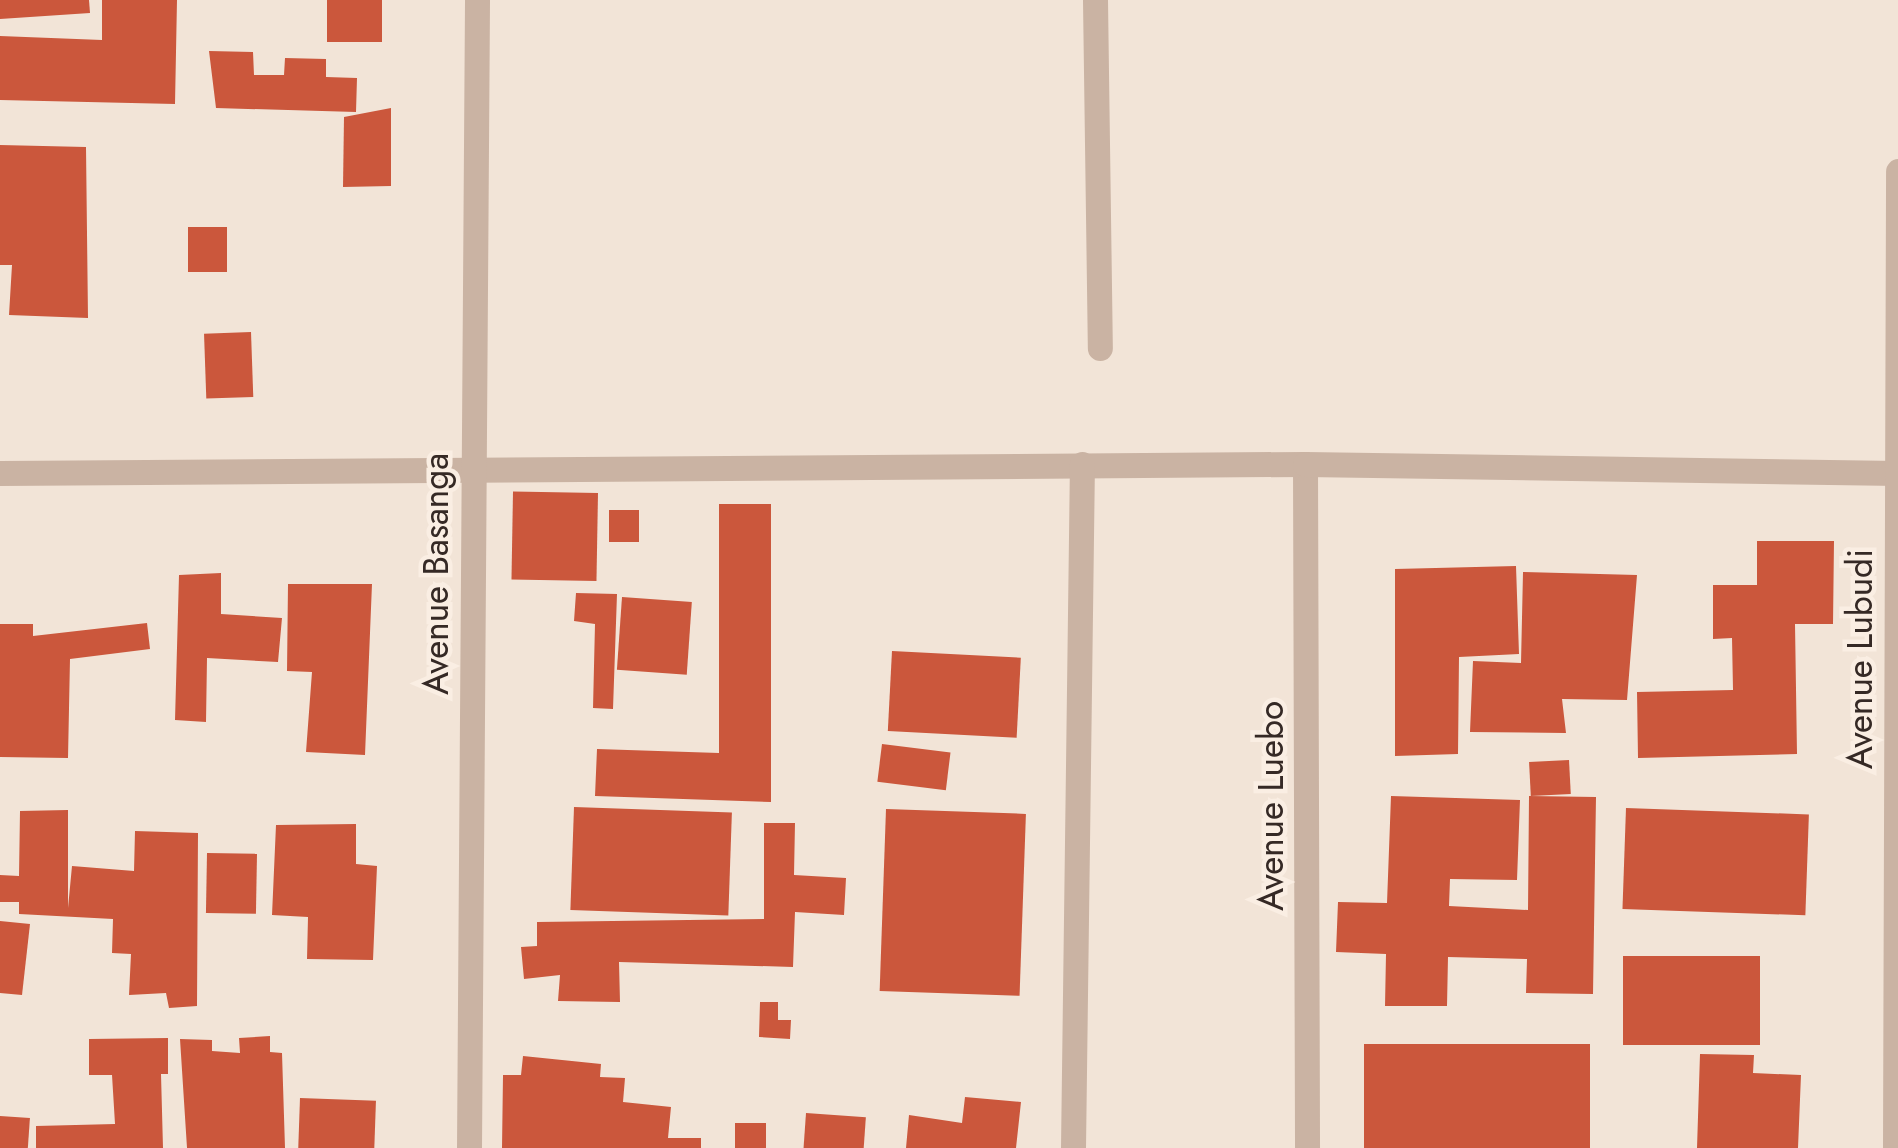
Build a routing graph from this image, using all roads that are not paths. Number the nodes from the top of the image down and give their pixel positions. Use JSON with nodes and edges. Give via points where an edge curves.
{"nodes":[{"id":1,"x":476,"y":0,"type":"edge"},
{"id":2,"x":1095,"y":0,"type":"edge"},
{"id":3,"x":1898,"y":171,"type":"edge"},
{"id":4,"x":1100,"y":348,"type":"dead end"},
{"id":5,"x":1082,"y":464,"type":"junction"},
{"id":6,"x":1305,"y":464,"type":"junction"},
{"id":7,"x":471,"y":470,"type":"junction"},
{"id":8,"x":1896,"y":473,"type":"edge"},
{"id":9,"x":0,"y":474,"type":"edge"},
{"id":10,"x":469,"y":1148,"type":"edge"},
{"id":11,"x":1073,"y":1148,"type":"edge"},
{"id":12,"x":1307,"y":1148,"type":"edge"},
{"id":13,"x":1895,"y":1148,"type":"edge"}],
"edges":[{"from":1,"to":7,"type":"street","name":"Avenue Basanga"},
{"from":2,"to":4,"type":"street"},
{"from":3,"to":8,"type":"street","name":"Avenue Lubudi"},
{"from":5,"to":6,"type":"street"},
{"from":5,"to":7,"type":"street"},
{"from":5,"to":11,"type":"street"},
{"from":6,"to":8,"type":"street"},
{"from":6,"to":12,"type":"street","name":"Avenue Luebo"},
{"from":7,"to":9,"type":"street"},
{"from":7,"to":10,"type":"street","name":"Avenue Basanga"},
{"from":8,"to":13,"type":"street","name":"Avenue Lubudi"}]}
